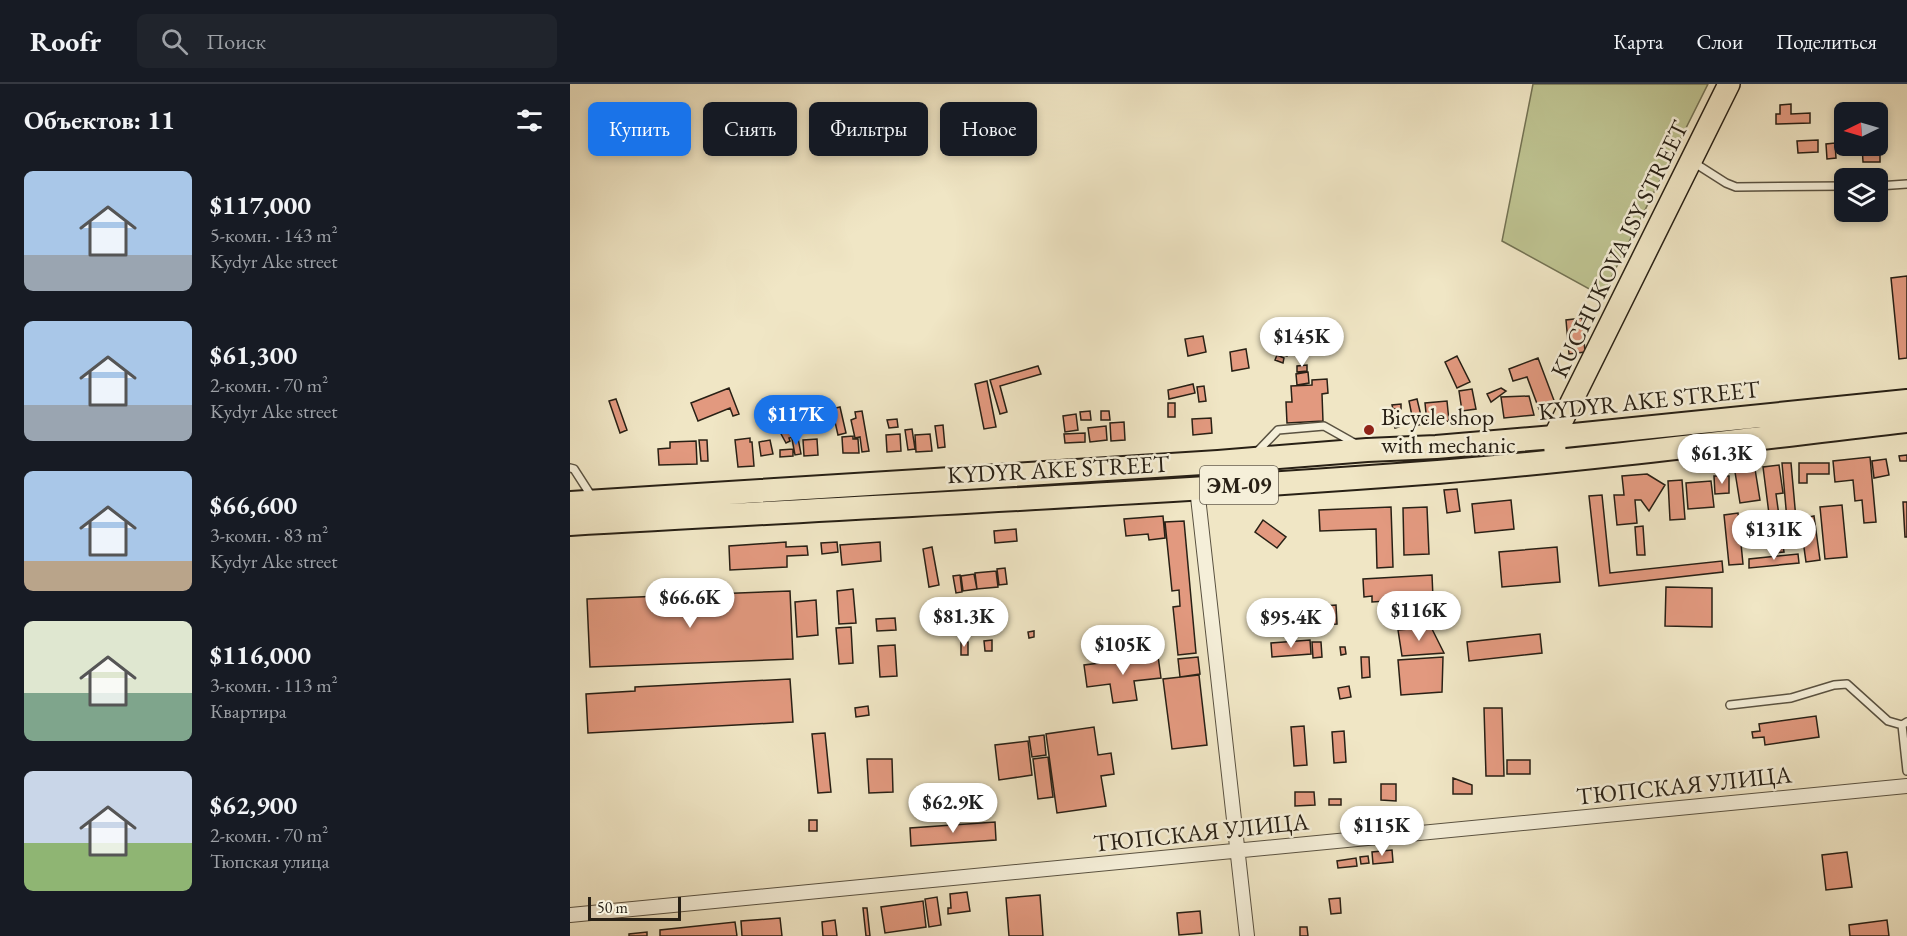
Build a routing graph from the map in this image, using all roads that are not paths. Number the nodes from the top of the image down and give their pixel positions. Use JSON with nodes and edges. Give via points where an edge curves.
{"nodes":[{"id":1,"x":1729,"y":84,"type":"edge"},
{"id":2,"x":1691,"y":160,"type":"junction"},
{"id":3,"x":1907,"y":184,"type":"edge"},
{"id":4,"x":1888,"y":185,"type":"edge"},
{"id":5,"x":1834,"y":186,"type":"edge"},
{"id":6,"x":1907,"y":401,"type":"edge"},
{"id":7,"x":1907,"y":422,"type":"edge"},
{"id":8,"x":1554,"y":437,"type":"junction"},
{"id":9,"x":1555,"y":461,"type":"junction"},
{"id":10,"x":570,"y":468,"type":"edge"},
{"id":11,"x":1197,"y":488,"type":"junction"},
{"id":12,"x":595,"y":502,"type":"junction"},
{"id":13,"x":570,"y":503,"type":"edge"},
{"id":14,"x":570,"y":524,"type":"edge"},
{"id":15,"x":1730,"y":705,"type":"dead end"},
{"id":16,"x":1904,"y":724,"type":"edge"},
{"id":17,"x":1907,"y":771,"type":"edge"},
{"id":18,"x":1907,"y":786,"type":"edge"},
{"id":19,"x":1238,"y":850,"type":"junction"},
{"id":20,"x":570,"y":915,"type":"edge"},
{"id":21,"x":1247,"y":936,"type":"edge"}],
"edges":[{"from":1,"to":2,"type":"main road","name":"KUCHUKOVA ISY STREET"},
{"from":2,"to":5,"type":"lane","via":[[1736,187]]},
{"from":2,"to":8,"type":"main road","name":"KUCHUKOVA ISY STREET"},
{"from":3,"to":4,"type":"lane"},
{"from":6,"to":8,"type":"highway","name":"KYDYR AKE STREET","number":"ЭМ-09"},
{"from":7,"to":9,"type":"highway","name":"KYDYR AKE STREET","number":"ЭМ-09"},
{"from":8,"to":9,"type":"main road"},
{"from":8,"to":12,"type":"highway","name":"KYDYR AKE STREET","number":"ЭМ-09"},
{"from":9,"to":11,"type":"highway","name":"KYDYR AKE STREET","number":"ЭМ-09"},
{"from":10,"to":12,"type":"lane"},
{"from":11,"to":14,"type":"highway","name":"KYDYR AKE STREET","number":"ЭМ-09"},
{"from":11,"to":19,"type":"street"},
{"from":12,"to":13,"type":"highway","name":"KYDYR AKE STREET","number":"ЭМ-09"},
{"from":15,"to":16,"type":"lane","via":[[1791,698],[1846,684],[1888,721]]},
{"from":16,"to":17,"type":"lane"},
{"from":18,"to":19,"type":"street","name":"ТЮПСКАЯ УЛИЦА"},
{"from":19,"to":20,"type":"street","name":"ТЮПСКАЯ УЛИЦА"},
{"from":19,"to":21,"type":"street"}]}
